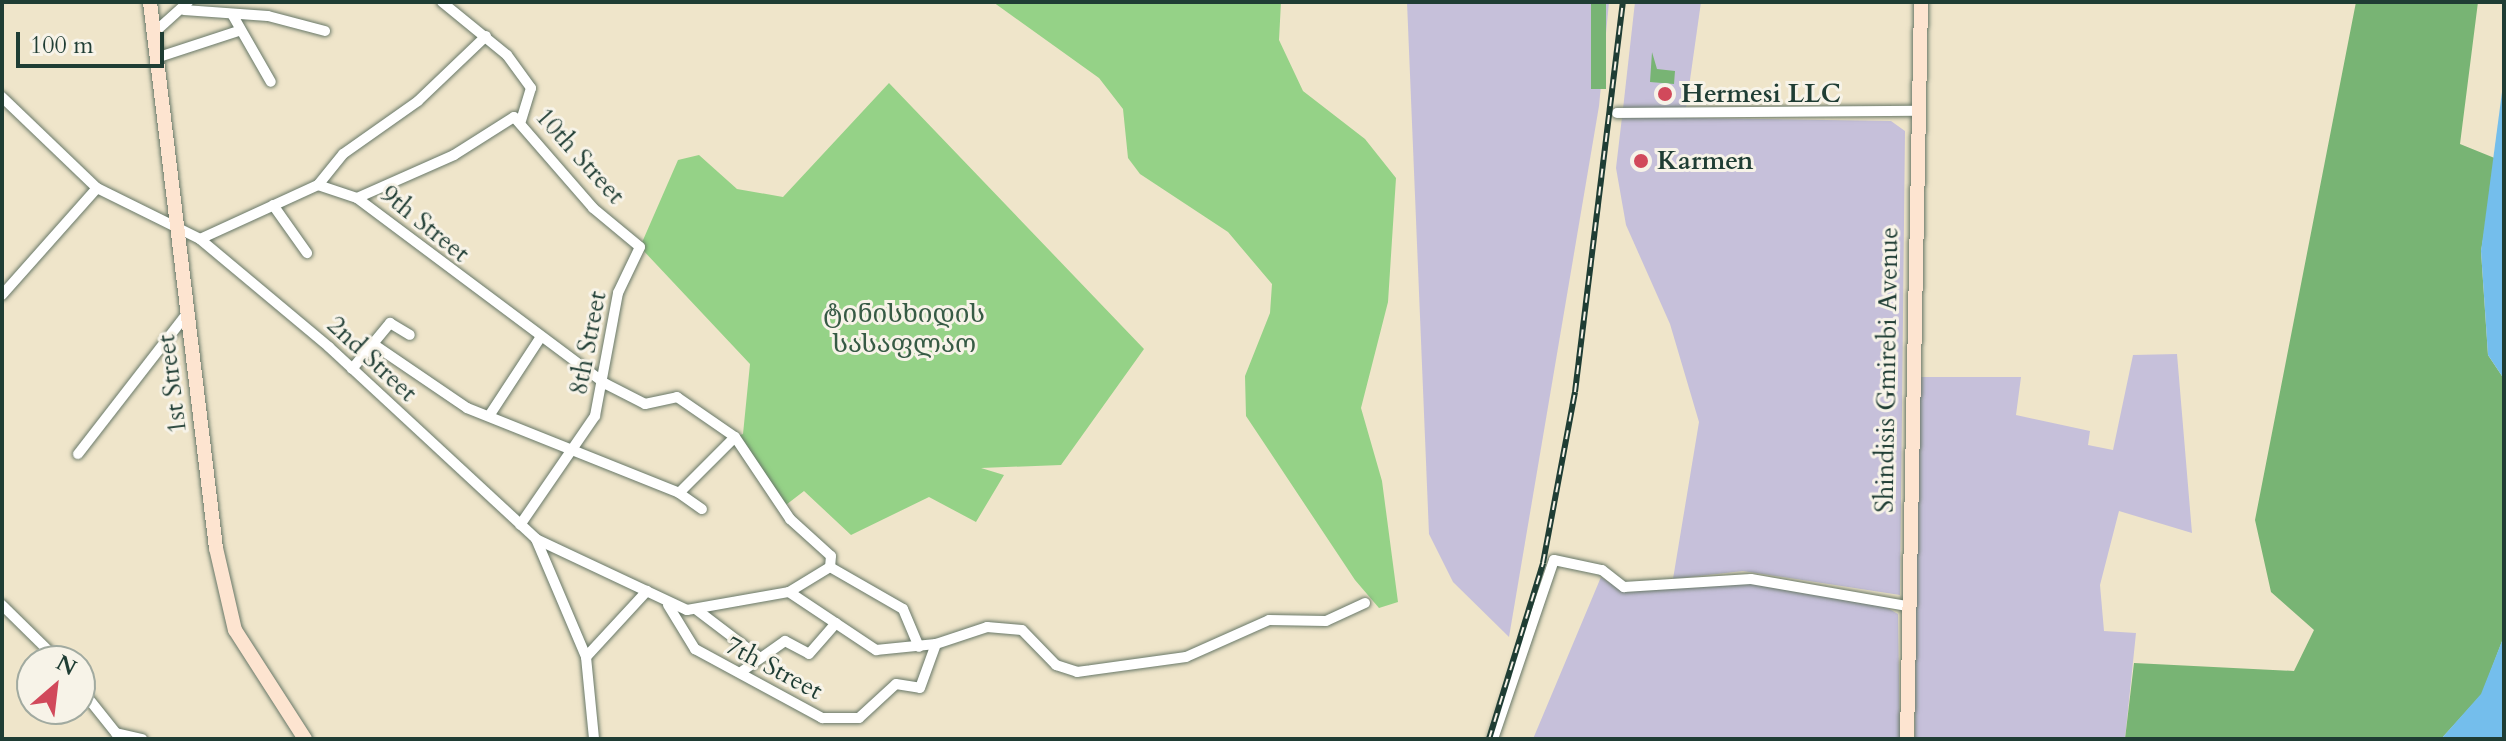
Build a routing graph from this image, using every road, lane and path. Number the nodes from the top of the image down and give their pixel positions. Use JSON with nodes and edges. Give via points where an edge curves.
{"nodes":[{"id":1,"x":150,"y":2,"type":"edge"},
{"id":2,"x":442,"y":2,"type":"edge"},
{"id":3,"x":1921,"y":2,"type":"edge"},
{"id":4,"x":186,"y":6,"type":"edge"},
{"id":5,"x":232,"y":14,"type":"junction"},
{"id":6,"x":157,"y":30,"type":"junction"},
{"id":7,"x":241,"y":30,"type":"junction"},
{"id":8,"x":325,"y":31,"type":"dead end"},
{"id":9,"x":486,"y":36,"type":"junction"},
{"id":10,"x":159,"y":57,"type":"junction"},
{"id":11,"x":271,"y":82,"type":"dead end"},
{"id":12,"x":2,"y":97,"type":"edge"},
{"id":13,"x":1917,"y":111,"type":"junction"},
{"id":14,"x":1617,"y":113,"type":"dead end"},
{"id":15,"x":521,"y":121,"type":"junction"},
{"id":16,"x":318,"y":185,"type":"junction"},
{"id":17,"x":97,"y":188,"type":"junction"},
{"id":18,"x":357,"y":198,"type":"junction"},
{"id":19,"x":273,"y":205,"type":"junction"},
{"id":20,"x":181,"y":231,"type":"junction"},
{"id":21,"x":200,"y":239,"type":"junction"},
{"id":22,"x":640,"y":247,"type":"joint"},
{"id":23,"x":307,"y":253,"type":"dead end"},
{"id":24,"x":2,"y":295,"type":"edge"},
{"id":25,"x":188,"y":312,"type":"junction"},
{"id":26,"x":410,"y":335,"type":"dead end"},
{"id":27,"x":540,"y":338,"type":"junction"},
{"id":28,"x":373,"y":344,"type":"junction"},
{"id":29,"x":352,"y":369,"type":"junction"},
{"id":30,"x":606,"y":384,"type":"junction"},
{"id":31,"x":489,"y":416,"type":"junction"},
{"id":32,"x":735,"y":437,"type":"junction"},
{"id":33,"x":572,"y":450,"type":"junction"},
{"id":34,"x":78,"y":454,"type":"dead end"},
{"id":35,"x":679,"y":493,"type":"junction"},
{"id":36,"x":702,"y":509,"type":"dead end"},
{"id":37,"x":520,"y":525,"type":"junction"},
{"id":38,"x":536,"y":539,"type":"junction"},
{"id":39,"x":830,"y":567,"type":"junction"},
{"id":40,"x":647,"y":591,"type":"junction"},
{"id":41,"x":789,"y":592,"type":"junction"},
{"id":42,"x":1365,"y":603,"type":"dead end"},
{"id":43,"x":2,"y":605,"type":"edge"},
{"id":44,"x":668,"y":605,"type":"junction"},
{"id":45,"x":1908,"y":606,"type":"junction"},
{"id":46,"x":695,"y":609,"type":"junction"},
{"id":47,"x":836,"y":623,"type":"junction"},
{"id":48,"x":936,"y":644,"type":"junction"},
{"id":49,"x":43,"y":645,"type":"edge"},
{"id":50,"x":919,"y":647,"type":"junction"},
{"id":51,"x":586,"y":657,"type":"junction"},
{"id":52,"x":759,"y":657,"type":"junction"},
{"id":53,"x":741,"y":672,"type":"junction"},
{"id":54,"x":96,"y":711,"type":"edge"},
{"id":55,"x":113,"y":736,"type":"edge"},
{"id":56,"x":142,"y":739,"type":"edge"},
{"id":57,"x":305,"y":739,"type":"edge"},
{"id":58,"x":594,"y":739,"type":"edge"},
{"id":59,"x":1493,"y":739,"type":"edge"},
{"id":60,"x":1907,"y":739,"type":"edge"}],
"edges":[{"from":1,"to":6,"type":"main road","name":"1st Street"},
{"from":2,"to":9,"type":"street"},
{"from":3,"to":13,"type":"main road","name":"Shindisis Gmirebi Avenue"},
{"from":4,"to":5,"type":"street"},
{"from":4,"to":6,"type":"street"},
{"from":5,"to":7,"type":"street"},
{"from":5,"to":8,"type":"street"},
{"from":6,"to":10,"type":"main road","name":"1st Street"},
{"from":7,"to":10,"type":"street"},
{"from":7,"to":11,"type":"street"},
{"from":9,"to":15,"type":"street","via":[[531,88]]},
{"from":9,"to":16,"type":"street","via":[[418,101],[343,154]]},
{"from":10,"to":20,"type":"main road","name":"1st Street"},
{"from":12,"to":17,"type":"street","name":"2nd Street"},
{"from":13,"to":14,"type":"street"},
{"from":13,"to":45,"type":"main road","name":"Shindisis Gmirebi Avenue"},
{"from":15,"to":18,"type":"street","name":"10th Street","via":[[499,120],[454,155]]},
{"from":15,"to":22,"type":"street","name":"10th Street","via":[[593,208]]},
{"from":16,"to":18,"type":"street","name":"9th Street"},
{"from":16,"to":19,"type":"street"},
{"from":17,"to":20,"type":"street","name":"2nd Street"},
{"from":17,"to":24,"type":"street"},
{"from":18,"to":27,"type":"street","name":"9th Street"},
{"from":19,"to":21,"type":"street"},
{"from":19,"to":23,"type":"street"},
{"from":20,"to":21,"type":"street","name":"2nd Street"},
{"from":20,"to":25,"type":"main road","name":"1st Street"},
{"from":21,"to":29,"type":"street","name":"2nd Street"},
{"from":22,"to":30,"type":"street","name":"8th Street","via":[[618,293]]},
{"from":25,"to":34,"type":"street"},
{"from":25,"to":57,"type":"main road","name":"1st Street","via":[[216,548],[235,630]]},
{"from":26,"to":28,"type":"street","via":[[390,323]]},
{"from":27,"to":30,"type":"street","name":"9th Street"},
{"from":27,"to":31,"type":"street"},
{"from":28,"to":29,"type":"street"},
{"from":28,"to":31,"type":"street"},
{"from":29,"to":37,"type":"street","name":"2nd Street"},
{"from":30,"to":32,"type":"street","name":"9th Street","via":[[645,404],[677,397]]},
{"from":30,"to":33,"type":"street","name":"8th Street"},
{"from":31,"to":33,"type":"street"},
{"from":32,"to":35,"type":"street"},
{"from":32,"to":39,"type":"street","via":[[782,508],[831,556]]},
{"from":33,"to":35,"type":"street"},
{"from":33,"to":37,"type":"street","name":"8th Street"},
{"from":35,"to":36,"type":"street"},
{"from":37,"to":38,"type":"street","name":"2nd Street"},
{"from":38,"to":40,"type":"street"},
{"from":38,"to":51,"type":"street","name":"2nd Street"},
{"from":39,"to":41,"type":"street"},
{"from":39,"to":50,"type":"street","via":[[903,609]]},
{"from":40,"to":44,"type":"street"},
{"from":40,"to":51,"type":"street"},
{"from":41,"to":46,"type":"street"},
{"from":41,"to":47,"type":"street"},
{"from":42,"to":48,"type":"street","via":[[1326,621],[1269,620],[1186,657],[1077,672],[1056,665],[1022,630],[987,627]]},
{"from":43,"to":49,"type":"street"},
{"from":44,"to":46,"type":"street"},
{"from":44,"to":53,"type":"street","name":"7th Street","via":[[695,649]]},
{"from":45,"to":59,"type":"street","via":[[1751,579],[1624,587],[1602,570],[1554,560]]},
{"from":45,"to":60,"type":"main road","name":"Shindisis Gmirebi Avenue"},
{"from":46,"to":52,"type":"street"},
{"from":47,"to":50,"type":"street","via":[[876,650]]},
{"from":47,"to":52,"type":"street","via":[[809,654],[785,641]]},
{"from":48,"to":50,"type":"street"},
{"from":48,"to":53,"type":"street","name":"7th Street","via":[[920,688],[896,684],[871,711],[847,721],[822,718]]},
{"from":51,"to":58,"type":"street","name":"2nd Street"},
{"from":52,"to":53,"type":"street"},
{"from":54,"to":55,"type":"street"},
{"from":55,"to":56,"type":"street"}]}
